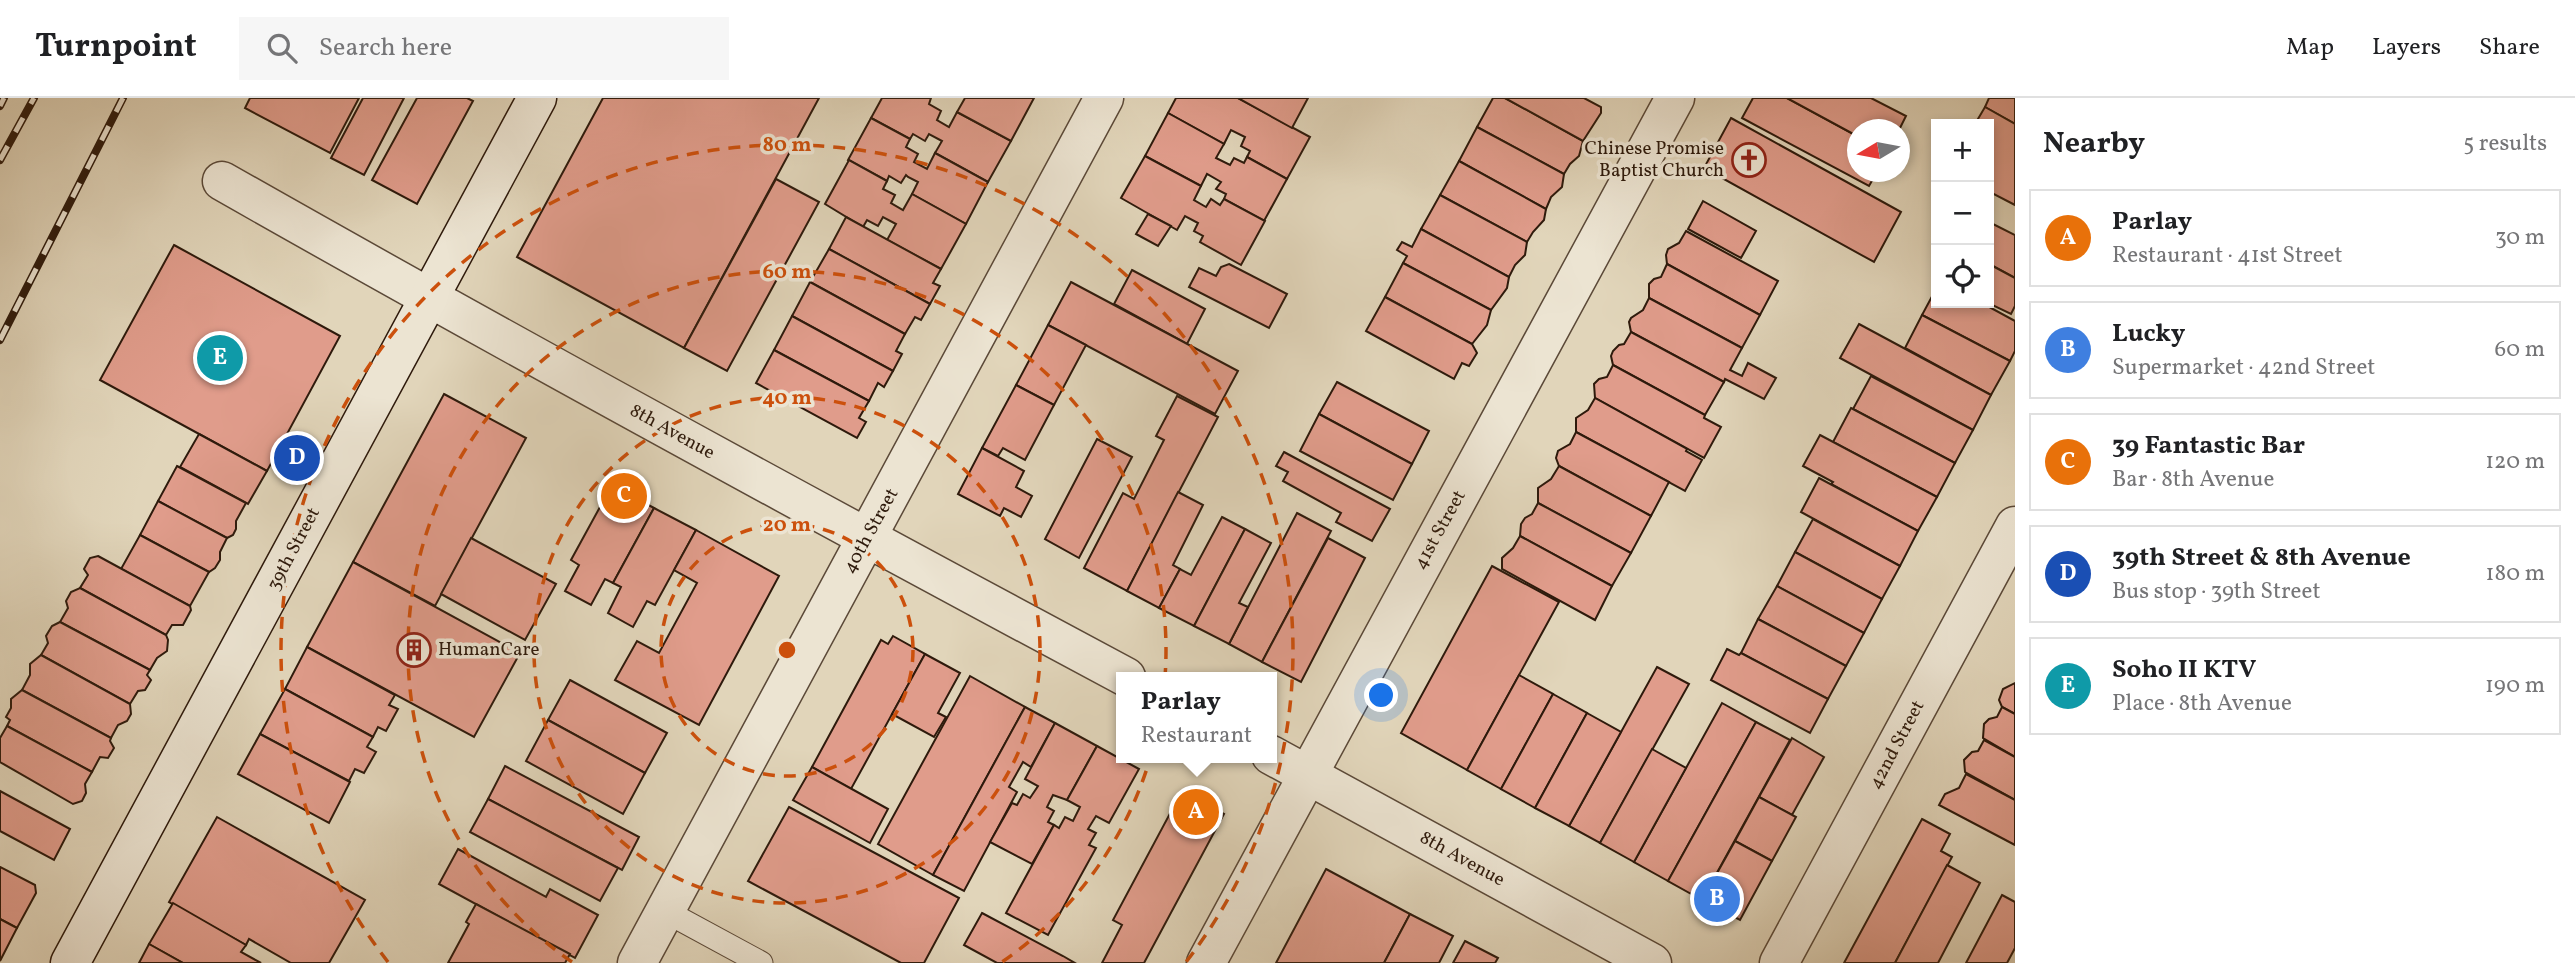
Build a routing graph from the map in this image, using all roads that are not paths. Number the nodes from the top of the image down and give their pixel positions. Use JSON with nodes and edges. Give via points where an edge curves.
{"nodes":[{"id":1,"x":537,"y":98,"type":"edge"},
{"id":2,"x":1104,"y":98,"type":"edge"},
{"id":3,"x":1675,"y":98,"type":"edge"},
{"id":4,"x":222,"y":181,"type":"dead end"},
{"id":5,"x":430,"y":299,"type":"junction"},
{"id":6,"x":2015,"y":526,"type":"edge"},
{"id":7,"x":866,"y":539,"type":"junction"},
{"id":8,"x":1117,"y":672,"type":"edge"},
{"id":9,"x":1277,"y":758,"type":"edge"},
{"id":10,"x":1308,"y":774,"type":"junction"},
{"id":11,"x":665,"y":911,"type":"junction"},
{"id":12,"x":70,"y":963,"type":"edge"},
{"id":13,"x":637,"y":963,"type":"edge"},
{"id":14,"x":761,"y":963,"type":"edge"},
{"id":15,"x":1206,"y":963,"type":"edge"},
{"id":16,"x":1652,"y":963,"type":"edge"},
{"id":17,"x":1779,"y":963,"type":"edge"}],
"edges":[{"from":1,"to":5,"type":"street","name":"39th Street"},
{"from":2,"to":7,"type":"street","name":"40th Street"},
{"from":3,"to":10,"type":"street","name":"41st Street"},
{"from":4,"to":5,"type":"street","name":"8th Avenue"},
{"from":5,"to":7,"type":"street","name":"8th Avenue"},
{"from":5,"to":12,"type":"street","name":"39th Street"},
{"from":6,"to":17,"type":"street","name":"42nd Street"},
{"from":7,"to":8,"type":"street","name":"8th Avenue"},
{"from":7,"to":11,"type":"street","name":"40th Street"},
{"from":9,"to":10,"type":"street","name":"8th Avenue"},
{"from":10,"to":15,"type":"street","name":"41st Street"},
{"from":10,"to":16,"type":"street","name":"8th Avenue"},
{"from":11,"to":13,"type":"street","name":"40th Street"},
{"from":11,"to":14,"type":"lane"}]}
